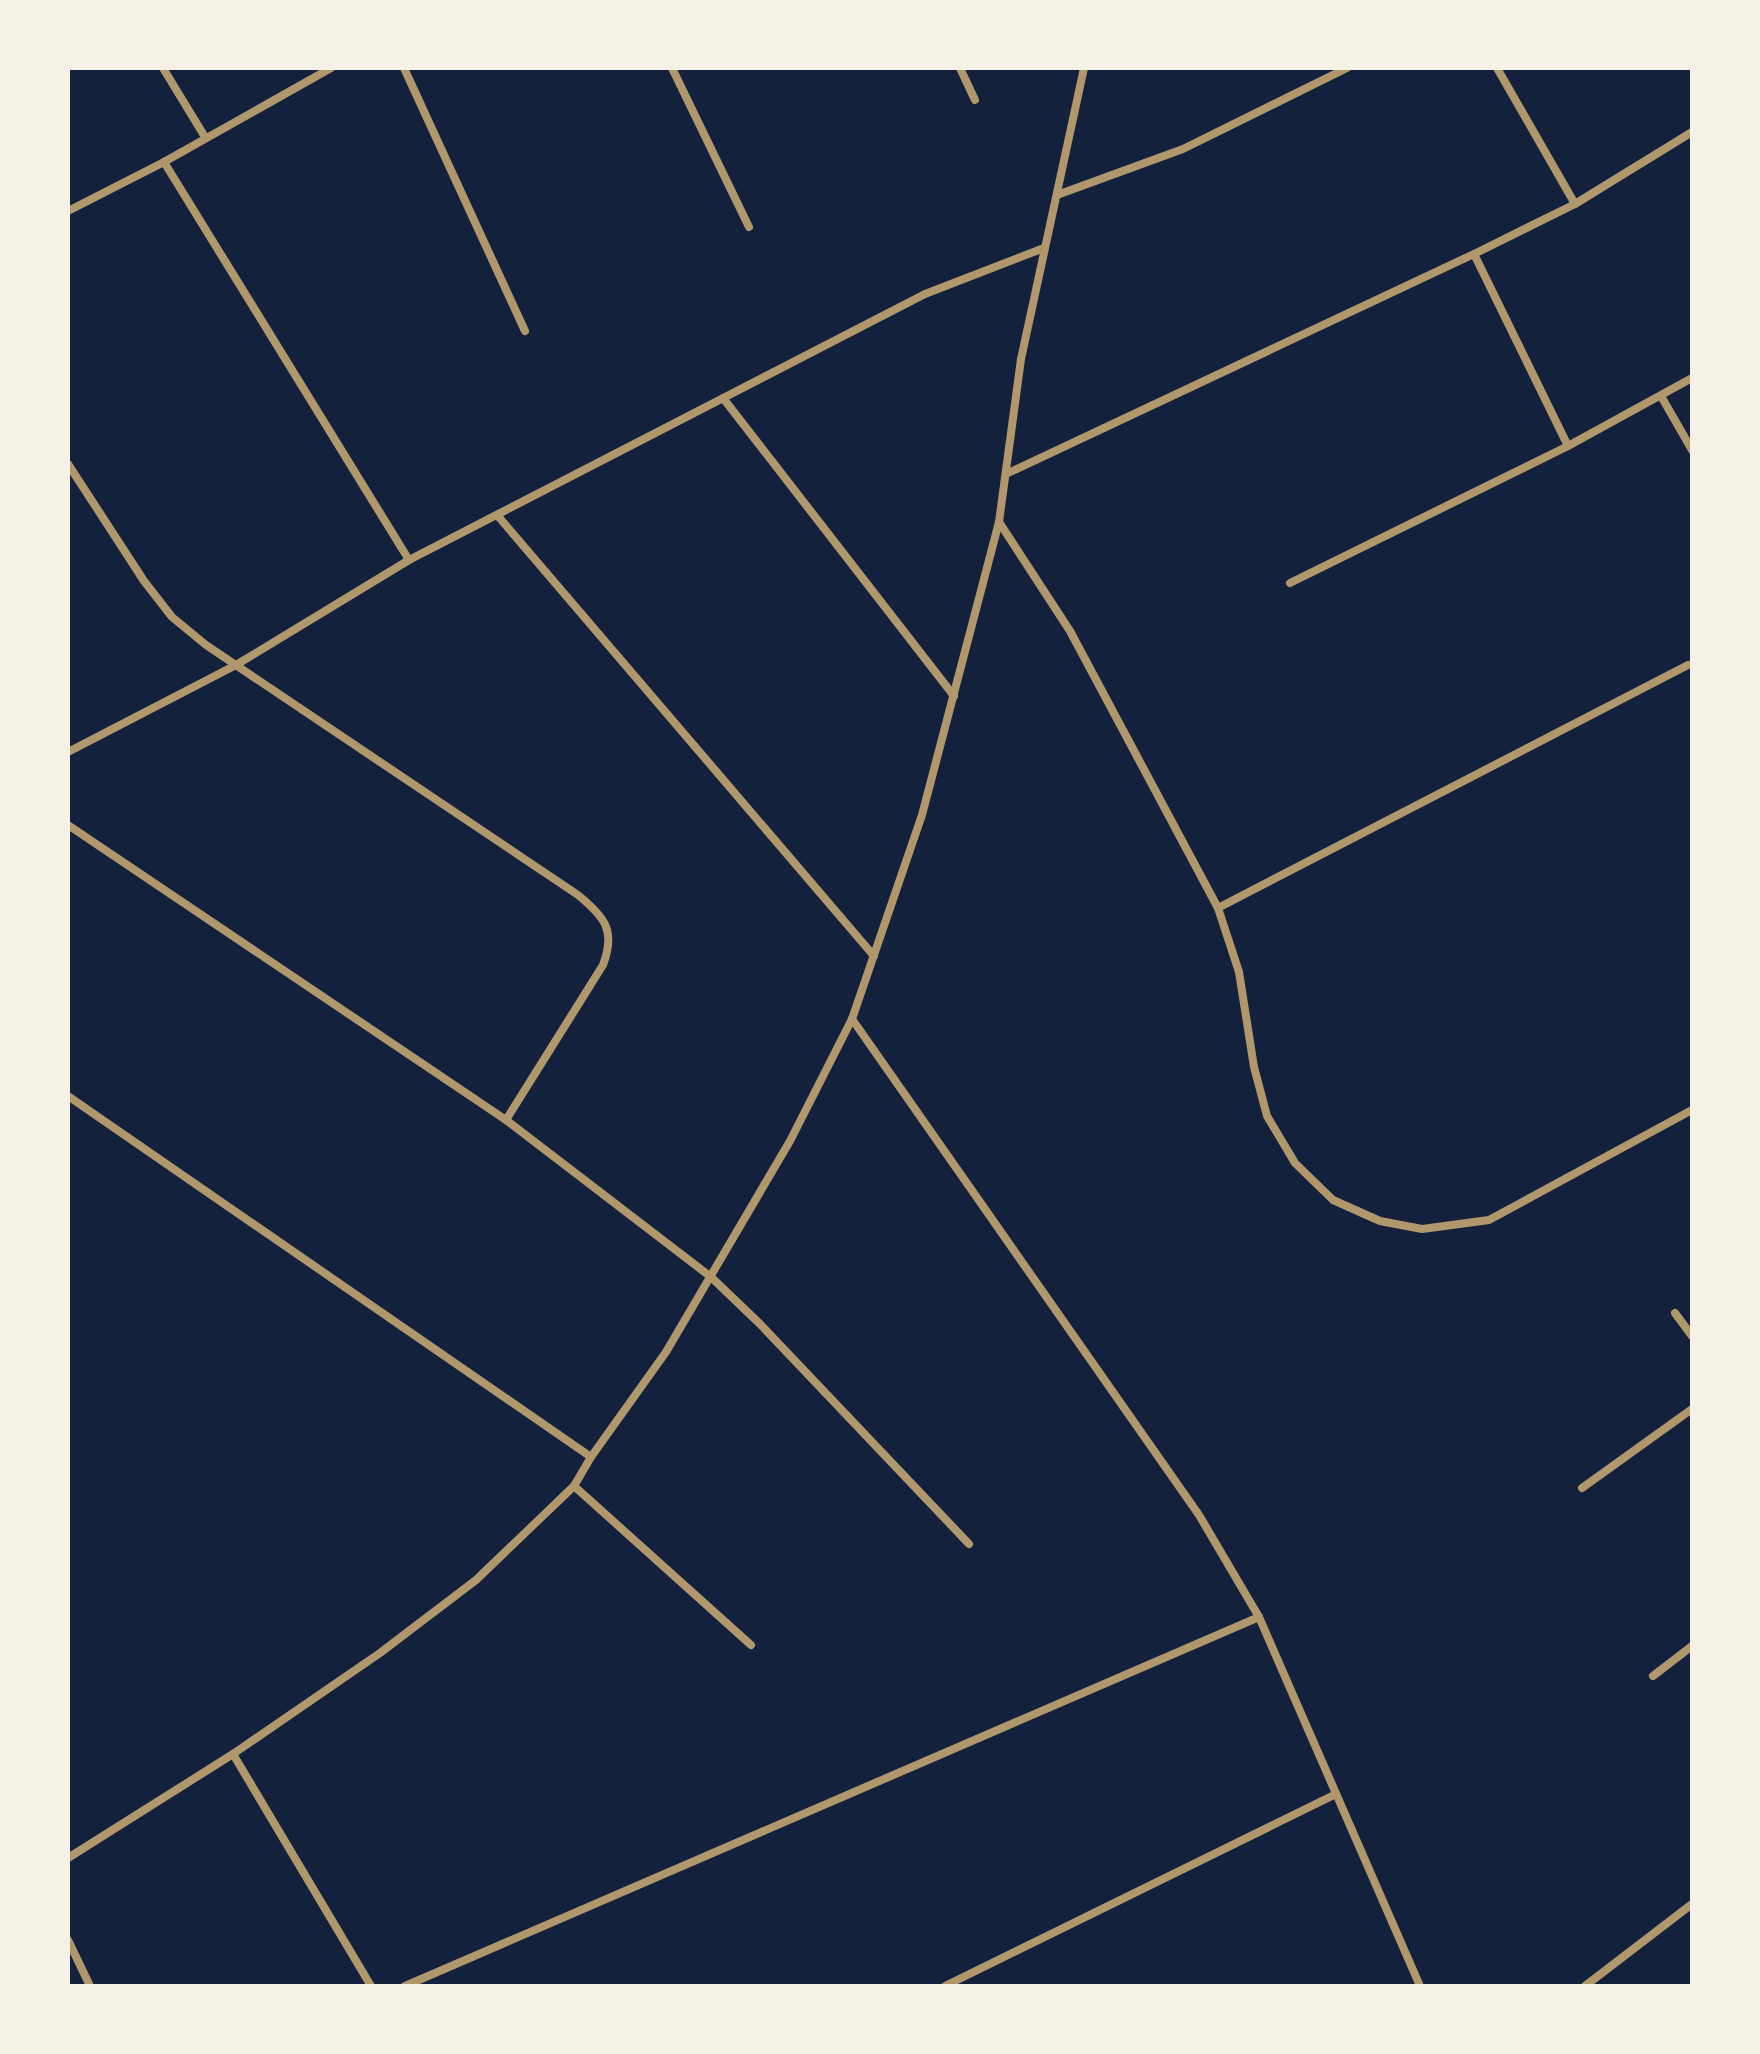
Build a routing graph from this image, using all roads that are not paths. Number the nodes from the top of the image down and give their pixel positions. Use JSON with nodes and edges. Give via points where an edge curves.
{"nodes":[{"id":1,"x":163,"y":68,"type":"edge"},
{"id":2,"x":331,"y":68,"type":"edge"},
{"id":3,"x":404,"y":68,"type":"edge"},
{"id":4,"x":672,"y":68,"type":"edge"},
{"id":5,"x":960,"y":68,"type":"edge"},
{"id":6,"x":1084,"y":68,"type":"edge"},
{"id":7,"x":1347,"y":68,"type":"edge"},
{"id":8,"x":1497,"y":68,"type":"edge"},
{"id":9,"x":975,"y":100,"type":"dead end"},
{"id":10,"x":1692,"y":132,"type":"edge"},
{"id":11,"x":205,"y":137,"type":"junction"},
{"id":12,"x":164,"y":162,"type":"junction"},
{"id":13,"x":1057,"y":195,"type":"junction"},
{"id":14,"x":1575,"y":204,"type":"junction"},
{"id":15,"x":68,"y":211,"type":"edge"},
{"id":16,"x":749,"y":227,"type":"dead end"},
{"id":17,"x":1044,"y":248,"type":"junction"},
{"id":18,"x":1474,"y":254,"type":"junction"},
{"id":19,"x":525,"y":331,"type":"dead end"},
{"id":20,"x":1692,"y":378,"type":"edge"},
{"id":21,"x":1661,"y":396,"type":"junction"},
{"id":22,"x":723,"y":398,"type":"junction"},
{"id":23,"x":1568,"y":446,"type":"junction"},
{"id":24,"x":1692,"y":450,"type":"edge"},
{"id":25,"x":68,"y":464,"type":"edge"},
{"id":26,"x":1006,"y":474,"type":"junction"},
{"id":27,"x":497,"y":515,"type":"junction"},
{"id":28,"x":999,"y":522,"type":"junction"},
{"id":29,"x":409,"y":560,"type":"junction"},
{"id":30,"x":1290,"y":583,"type":"dead end"},
{"id":31,"x":236,"y":665,"type":"junction"},
{"id":32,"x":1688,"y":665,"type":"dead end"},
{"id":33,"x":954,"y":696,"type":"junction"},
{"id":34,"x":68,"y":752,"type":"edge"},
{"id":35,"x":68,"y":825,"type":"edge"},
{"id":36,"x":1218,"y":908,"type":"junction"},
{"id":37,"x":874,"y":956,"type":"junction"},
{"id":38,"x":852,"y":1019,"type":"junction"},
{"id":39,"x":68,"y":1096,"type":"edge"},
{"id":40,"x":1692,"y":1110,"type":"edge"},
{"id":41,"x":506,"y":1120,"type":"junction"},
{"id":42,"x":711,"y":1277,"type":"junction"},
{"id":43,"x":1675,"y":1313,"type":"dead end"},
{"id":44,"x":1692,"y":1336,"type":"edge"},
{"id":45,"x":1692,"y":1409,"type":"edge"},
{"id":46,"x":591,"y":1457,"type":"junction"},
{"id":47,"x":574,"y":1486,"type":"junction"},
{"id":48,"x":1582,"y":1488,"type":"dead end"},
{"id":49,"x":969,"y":1544,"type":"dead end"},
{"id":50,"x":1259,"y":1617,"type":"junction"},
{"id":51,"x":751,"y":1645,"type":"dead end"},
{"id":52,"x":1692,"y":1646,"type":"edge"},
{"id":53,"x":1653,"y":1676,"type":"dead end"},
{"id":54,"x":233,"y":1754,"type":"junction"},
{"id":55,"x":1336,"y":1794,"type":"junction"},
{"id":56,"x":68,"y":1858,"type":"edge"},
{"id":57,"x":1692,"y":1904,"type":"edge"},
{"id":58,"x":68,"y":1940,"type":"edge"},
{"id":59,"x":90,"y":1986,"type":"edge"},
{"id":60,"x":371,"y":1986,"type":"edge"},
{"id":61,"x":405,"y":1986,"type":"edge"},
{"id":62,"x":945,"y":1986,"type":"edge"},
{"id":63,"x":1420,"y":1986,"type":"edge"},
{"id":64,"x":1585,"y":1986,"type":"edge"}],
"edges":[{"from":1,"to":11,"type":"street"},
{"from":2,"to":11,"type":"street"},
{"from":3,"to":19,"type":"street"},
{"from":4,"to":16,"type":"street"},
{"from":5,"to":9,"type":"street"},
{"from":6,"to":13,"type":"street"},
{"from":7,"to":13,"type":"street","via":[[1183,149]]},
{"from":8,"to":14,"type":"street"},
{"from":10,"to":14,"type":"street"},
{"from":11,"to":12,"type":"street"},
{"from":12,"to":15,"type":"street"},
{"from":12,"to":29,"type":"street"},
{"from":13,"to":17,"type":"street"},
{"from":14,"to":18,"type":"street"},
{"from":17,"to":22,"type":"street","via":[[925,294]]},
{"from":17,"to":26,"type":"street","via":[[1021,359]]},
{"from":18,"to":23,"type":"street"},
{"from":18,"to":26,"type":"street"},
{"from":20,"to":21,"type":"street"},
{"from":21,"to":23,"type":"street"},
{"from":21,"to":24,"type":"street"},
{"from":22,"to":27,"type":"street"},
{"from":22,"to":33,"type":"street"},
{"from":23,"to":30,"type":"street"},
{"from":25,"to":31,"type":"street","via":[[172,617]]},
{"from":26,"to":28,"type":"street"},
{"from":27,"to":29,"type":"street"},
{"from":27,"to":37,"type":"street"},
{"from":28,"to":33,"type":"street"},
{"from":28,"to":36,"type":"street","via":[[1070,631]]},
{"from":29,"to":31,"type":"street"},
{"from":31,"to":34,"type":"street"},
{"from":31,"to":41,"type":"street","via":[[578,895],[608,928],[610,947],[603,965]]},
{"from":32,"to":36,"type":"street"},
{"from":33,"to":37,"type":"street","via":[[922,815]]},
{"from":35,"to":41,"type":"street"},
{"from":36,"to":40,"type":"street","via":[[1239,972],[1267,1116],[1295,1163],[1333,1200],[1380,1221],[1422,1229],[1489,1220]]},
{"from":37,"to":38,"type":"street"},
{"from":38,"to":42,"type":"street","via":[[790,1141]]},
{"from":38,"to":50,"type":"street","via":[[1199,1515]]},
{"from":39,"to":46,"type":"street"},
{"from":41,"to":42,"type":"street"},
{"from":42,"to":46,"type":"street","via":[[666,1352]]},
{"from":42,"to":49,"type":"street"},
{"from":43,"to":44,"type":"street"},
{"from":45,"to":48,"type":"street"},
{"from":46,"to":47,"type":"street"},
{"from":47,"to":51,"type":"street"},
{"from":47,"to":54,"type":"street","via":[[476,1580]]},
{"from":50,"to":55,"type":"street"},
{"from":50,"to":61,"type":"street"},
{"from":52,"to":53,"type":"street"},
{"from":54,"to":56,"type":"street"},
{"from":54,"to":60,"type":"street"},
{"from":55,"to":62,"type":"street"},
{"from":55,"to":63,"type":"street"},
{"from":57,"to":64,"type":"street"},
{"from":58,"to":59,"type":"street"}]}
